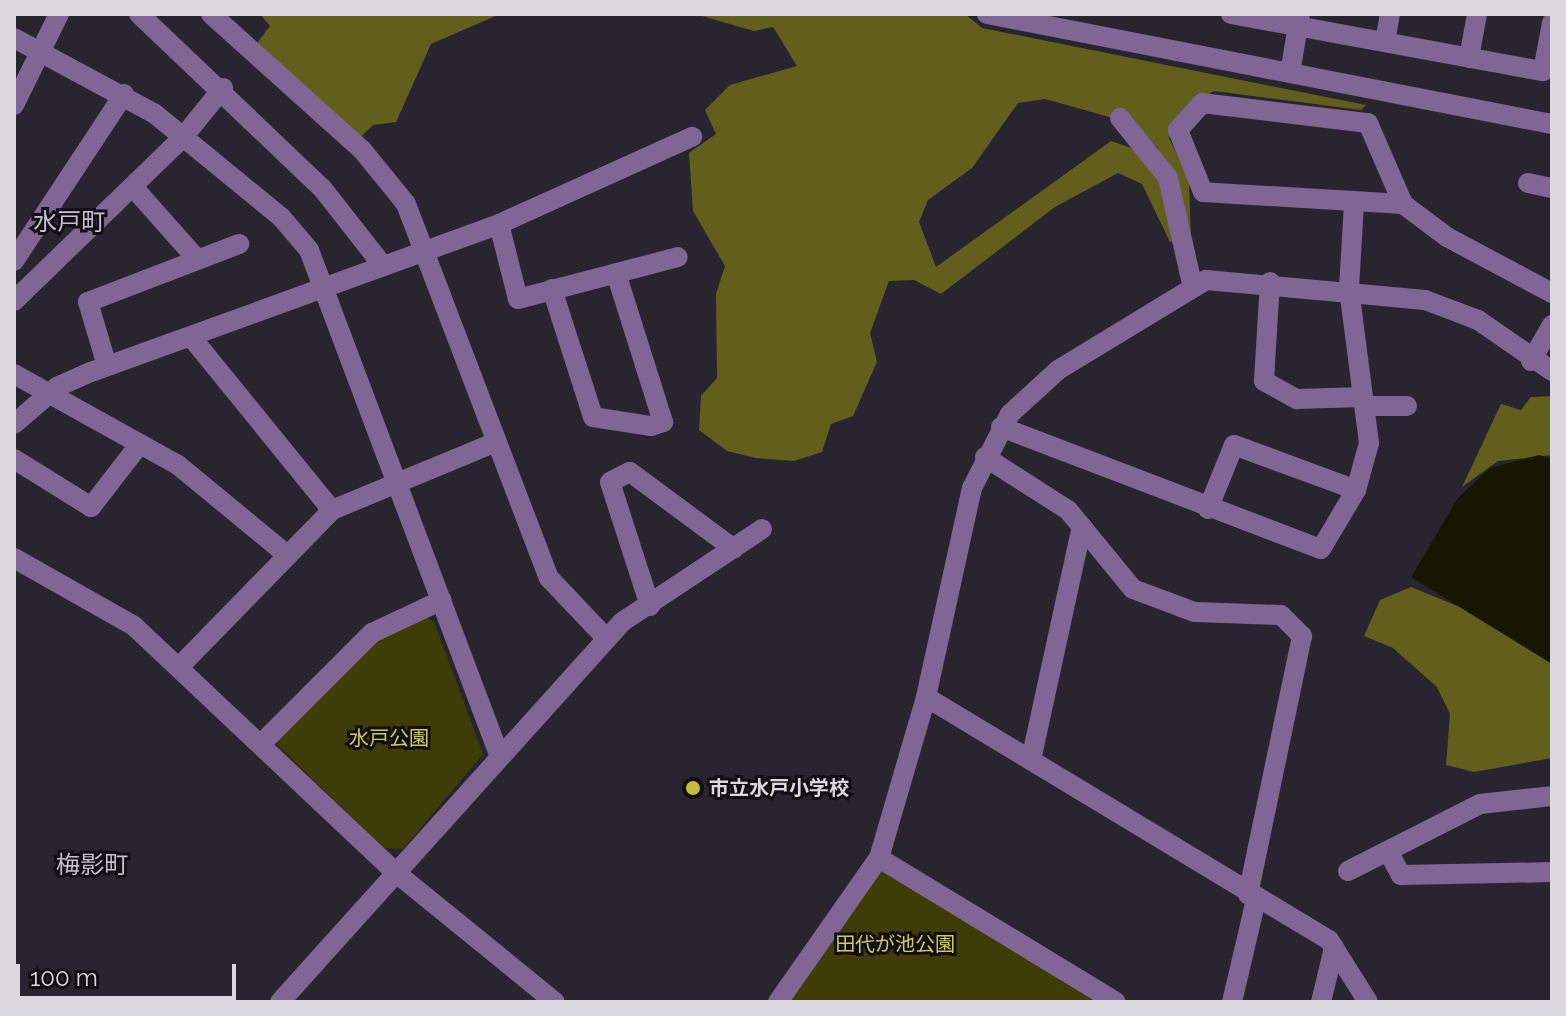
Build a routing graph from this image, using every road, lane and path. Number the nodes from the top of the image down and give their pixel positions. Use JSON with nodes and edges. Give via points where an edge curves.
{"nodes":[{"id":1,"x":59,"y":14,"type":"edge"},
{"id":2,"x":139,"y":14,"type":"edge"},
{"id":3,"x":211,"y":14,"type":"edge"},
{"id":4,"x":987,"y":14,"type":"edge"},
{"id":5,"x":1231,"y":14,"type":"edge"},
{"id":6,"x":1390,"y":14,"type":"edge"},
{"id":7,"x":1477,"y":14,"type":"edge"},
{"id":8,"x":1299,"y":20,"type":"edge"},
{"id":9,"x":1552,"y":23,"type":"edge"},
{"id":10,"x":14,"y":38,"type":"edge"},
{"id":11,"x":1385,"y":42,"type":"junction"},
{"id":12,"x":45,"y":54,"type":"junction"},
{"id":13,"x":1469,"y":58,"type":"junction"},
{"id":14,"x":1290,"y":73,"type":"junction"},
{"id":15,"x":223,"y":88,"type":"junction"},
{"id":16,"x":124,"y":94,"type":"junction"},
{"id":17,"x":14,"y":105,"type":"edge"},
{"id":18,"x":1120,"y":118,"type":"dead end"},
{"id":19,"x":1552,"y":124,"type":"edge"},
{"id":20,"x":184,"y":136,"type":"junction"},
{"id":21,"x":692,"y":137,"type":"dead end"},
{"id":22,"x":1528,"y":183,"type":"dead end"},
{"id":23,"x":133,"y":187,"type":"junction"},
{"id":24,"x":1552,"y":188,"type":"edge"},
{"id":25,"x":1354,"y":204,"type":"junction"},
{"id":26,"x":1403,"y":204,"type":"junction"},
{"id":27,"x":499,"y":224,"type":"junction"},
{"id":28,"x":239,"y":244,"type":"dead end"},
{"id":29,"x":426,"y":249,"type":"junction"},
{"id":30,"x":678,"y":257,"type":"dead end"},
{"id":31,"x":197,"y":259,"type":"junction"},
{"id":32,"x":14,"y":261,"type":"edge"},
{"id":33,"x":380,"y":262,"type":"junction"},
{"id":34,"x":616,"y":273,"type":"junction"},
{"id":35,"x":1270,"y":282,"type":"junction"},
{"id":36,"x":325,"y":283,"type":"junction"},
{"id":37,"x":1193,"y":288,"type":"junction"},
{"id":38,"x":1349,"y":288,"type":"junction"},
{"id":39,"x":552,"y":289,"type":"junction"},
{"id":40,"x":1552,"y":293,"type":"edge"},
{"id":41,"x":16,"y":295,"type":"edge"},
{"id":42,"x":1552,"y":325,"type":"edge"},
{"id":43,"x":192,"y":338,"type":"junction"},
{"id":44,"x":1531,"y":361,"type":"junction"},
{"id":45,"x":107,"y":366,"type":"junction"},
{"id":46,"x":1552,"y":371,"type":"edge"},
{"id":47,"x":14,"y":374,"type":"edge"},
{"id":48,"x":50,"y":395,"type":"junction"},
{"id":49,"x":1364,"y":401,"type":"junction"},
{"id":50,"x":1407,"y":406,"type":"dead end"},
{"id":51,"x":14,"y":424,"type":"edge"},
{"id":52,"x":1001,"y":427,"type":"junction"},
{"id":53,"x":496,"y":442,"type":"junction"},
{"id":54,"x":139,"y":445,"type":"junction"},
{"id":55,"x":985,"y":457,"type":"junction"},
{"id":56,"x":14,"y":459,"type":"edge"},
{"id":57,"x":398,"y":480,"type":"junction"},
{"id":58,"x":1356,"y":490,"type":"junction"},
{"id":59,"x":1208,"y":509,"type":"junction"},
{"id":60,"x":332,"y":510,"type":"junction"},
{"id":61,"x":1082,"y":526,"type":"junction"},
{"id":62,"x":762,"y":529,"type":"dead end"},
{"id":63,"x":734,"y":549,"type":"junction"},
{"id":64,"x":287,"y":555,"type":"junction"},
{"id":65,"x":14,"y":558,"type":"edge"},
{"id":66,"x":442,"y":600,"type":"junction"},
{"id":67,"x":650,"y":606,"type":"junction"},
{"id":68,"x":606,"y":638,"type":"junction"},
{"id":69,"x":179,"y":667,"type":"junction"},
{"id":70,"x":926,"y":697,"type":"junction"},
{"id":71,"x":262,"y":743,"type":"junction"},
{"id":72,"x":500,"y":757,"type":"junction"},
{"id":73,"x":1031,"y":760,"type":"junction"},
{"id":74,"x":1552,"y":796,"type":"edge"},
{"id":75,"x":1388,"y":851,"type":"junction"},
{"id":76,"x":879,"y":858,"type":"junction"},
{"id":77,"x":1348,"y":871,"type":"dead end"},
{"id":78,"x":395,"y":872,"type":"junction"},
{"id":79,"x":1552,"y":872,"type":"edge"},
{"id":80,"x":1252,"y":897,"type":"junction"},
{"id":81,"x":1334,"y":948,"type":"junction"},
{"id":82,"x":280,"y":1002,"type":"edge"},
{"id":83,"x":555,"y":1002,"type":"edge"},
{"id":84,"x":778,"y":1002,"type":"edge"},
{"id":85,"x":1116,"y":1002,"type":"edge"},
{"id":86,"x":1232,"y":1002,"type":"edge"},
{"id":87,"x":1321,"y":1002,"type":"edge"},
{"id":88,"x":1368,"y":1002,"type":"edge"}],
"edges":[{"from":1,"to":12,"type":"street"},
{"from":2,"to":15,"type":"street"},
{"from":3,"to":29,"type":"street","via":[[379,168]]},
{"from":4,"to":14,"type":"street"},
{"from":5,"to":8,"type":"street"},
{"from":6,"to":11,"type":"street"},
{"from":7,"to":13,"type":"street"},
{"from":8,"to":11,"type":"street"},
{"from":8,"to":14,"type":"street"},
{"from":9,"to":13,"type":"street","via":[[1543,71]]},
{"from":10,"to":12,"type":"street"},
{"from":11,"to":13,"type":"street"},
{"from":12,"to":16,"type":"street"},
{"from":12,"to":17,"type":"street"},
{"from":14,"to":19,"type":"street"},
{"from":15,"to":20,"type":"street"},
{"from":15,"to":33,"type":"street","via":[[322,188]]},
{"from":16,"to":20,"type":"street"},
{"from":16,"to":32,"type":"street"},
{"from":18,"to":37,"type":"street","via":[[1168,178]]},
{"from":20,"to":23,"type":"street"},
{"from":20,"to":36,"type":"street","via":[[281,217]]},
{"from":21,"to":27,"type":"street"},
{"from":22,"to":24,"type":"street"},
{"from":23,"to":31,"type":"street"},
{"from":23,"to":41,"type":"street"},
{"from":25,"to":26,"type":"street"},
{"from":25,"to":26,"type":"street","via":[[1203,192],[1178,130],[1202,103],[1368,123]]},
{"from":25,"to":38,"type":"street"},
{"from":26,"to":40,"type":"street","via":[[1447,237]]},
{"from":27,"to":29,"type":"street"},
{"from":27,"to":39,"type":"street","via":[[518,299]]},
{"from":28,"to":31,"type":"street"},
{"from":29,"to":33,"type":"street"},
{"from":29,"to":53,"type":"street"},
{"from":30,"to":34,"type":"street"},
{"from":31,"to":45,"type":"street","via":[[88,302]]},
{"from":33,"to":36,"type":"street"},
{"from":34,"to":39,"type":"street"},
{"from":34,"to":39,"type":"street","via":[[663,422],[651,426],[593,417]]},
{"from":35,"to":37,"type":"street","via":[[1206,280]]},
{"from":35,"to":38,"type":"street"},
{"from":35,"to":49,"type":"street","via":[[1264,381],[1297,399]]},
{"from":36,"to":43,"type":"street"},
{"from":36,"to":57,"type":"street"},
{"from":37,"to":52,"type":"street","via":[[1058,370]]},
{"from":38,"to":44,"type":"street","via":[[1425,300],[1478,320]]},
{"from":38,"to":49,"type":"street"},
{"from":42,"to":44,"type":"street"},
{"from":43,"to":45,"type":"street"},
{"from":43,"to":60,"type":"street"},
{"from":44,"to":46,"type":"street"},
{"from":45,"to":48,"type":"street"},
{"from":47,"to":48,"type":"street"},
{"from":48,"to":51,"type":"street"},
{"from":48,"to":54,"type":"street"},
{"from":49,"to":50,"type":"street"},
{"from":49,"to":58,"type":"street","via":[[1369,443]]},
{"from":52,"to":55,"type":"street"},
{"from":52,"to":59,"type":"street"},
{"from":53,"to":57,"type":"street"},
{"from":53,"to":68,"type":"street","via":[[549,578]]},
{"from":54,"to":56,"type":"street","via":[[91,507]]},
{"from":54,"to":64,"type":"street","via":[[214,490]]},
{"from":55,"to":61,"type":"street"},
{"from":55,"to":70,"type":"street"},
{"from":57,"to":60,"type":"street"},
{"from":57,"to":66,"type":"street"},
{"from":58,"to":59,"type":"street","via":[[1321,549]]},
{"from":58,"to":59,"type":"street","via":[[1234,445]]},
{"from":60,"to":64,"type":"street"},
{"from":61,"to":73,"type":"street"},
{"from":61,"to":80,"type":"street","via":[[1133,589],[1195,612],[1281,615],[1302,636]]},
{"from":62,"to":63,"type":"street"},
{"from":63,"to":67,"type":"street"},
{"from":63,"to":67,"type":"street","via":[[630,472],[610,482]]},
{"from":64,"to":69,"type":"street"},
{"from":65,"to":69,"type":"street","via":[[134,626]]},
{"from":66,"to":71,"type":"street","via":[[372,633]]},
{"from":66,"to":72,"type":"street"},
{"from":67,"to":68,"type":"street"},
{"from":68,"to":72,"type":"street"},
{"from":69,"to":71,"type":"street"},
{"from":70,"to":73,"type":"street"},
{"from":70,"to":76,"type":"street"},
{"from":71,"to":78,"type":"street"},
{"from":72,"to":78,"type":"street"},
{"from":73,"to":80,"type":"street"},
{"from":74,"to":75,"type":"street","via":[[1480,804]]},
{"from":75,"to":77,"type":"street"},
{"from":75,"to":79,"type":"street","via":[[1401,875]]},
{"from":76,"to":84,"type":"street"},
{"from":76,"to":85,"type":"street"},
{"from":78,"to":82,"type":"street"},
{"from":78,"to":83,"type":"street"},
{"from":80,"to":81,"type":"street"},
{"from":80,"to":86,"type":"street"},
{"from":81,"to":87,"type":"street"},
{"from":81,"to":88,"type":"street"}]}
